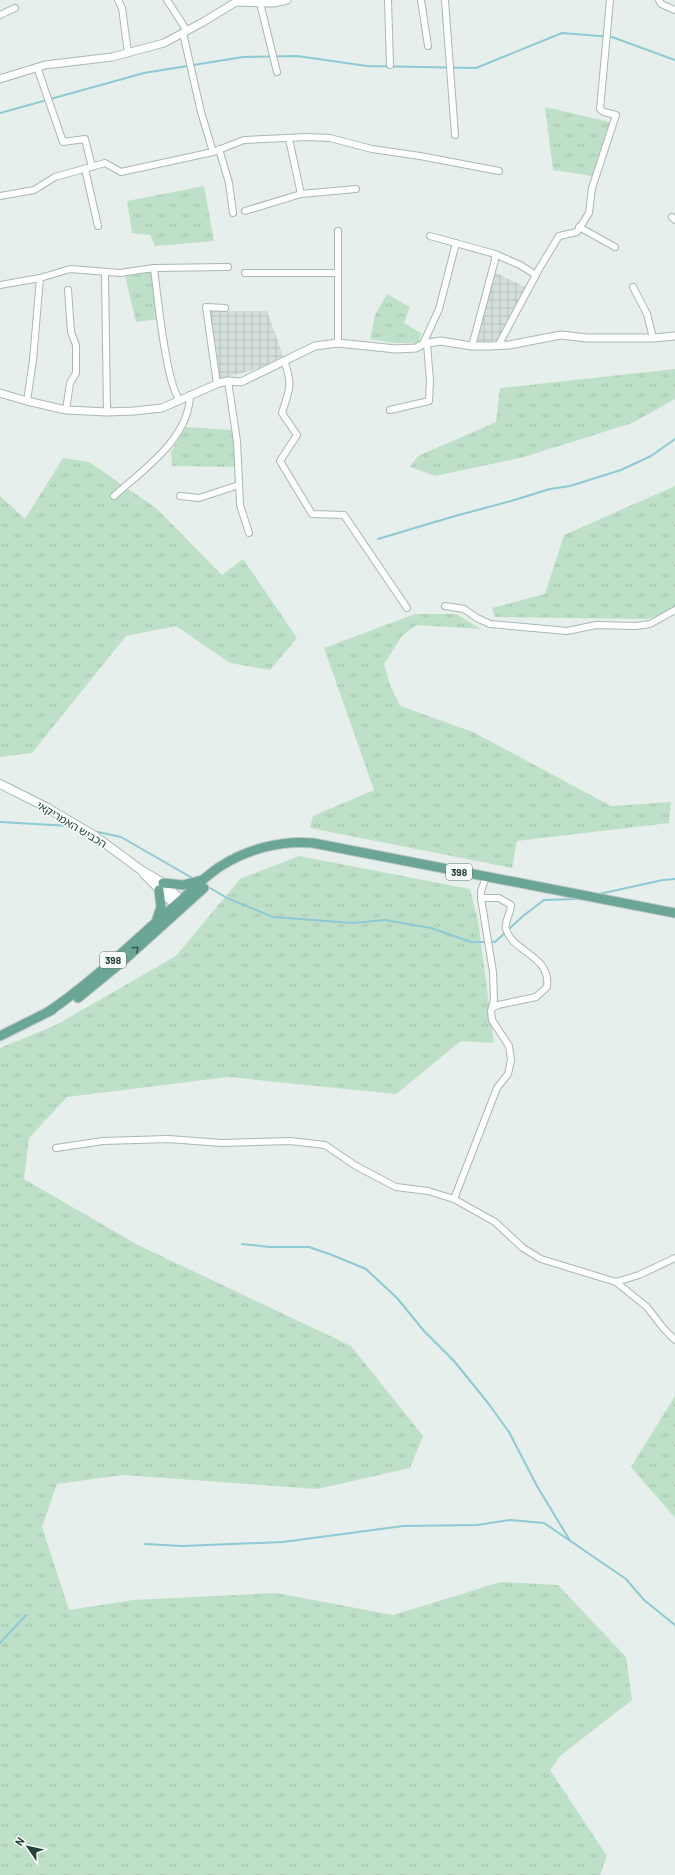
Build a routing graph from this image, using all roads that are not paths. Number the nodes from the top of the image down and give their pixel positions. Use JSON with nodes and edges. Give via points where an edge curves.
{"nodes":[{"id":1,"x":118,"y":0,"type":"edge"},
{"id":2,"x":166,"y":0,"type":"edge"},
{"id":3,"x":287,"y":0,"type":"edge"},
{"id":4,"x":388,"y":0,"type":"edge"},
{"id":5,"x":421,"y":0,"type":"edge"},
{"id":6,"x":445,"y":0,"type":"edge"},
{"id":7,"x":610,"y":0,"type":"edge"},
{"id":8,"x":659,"y":0,"type":"edge"},
{"id":9,"x":260,"y":3,"type":"junction"},
{"id":10,"x":15,"y":8,"type":"dead end"},
{"id":11,"x":675,"y":10,"type":"edge"},
{"id":12,"x":0,"y":15,"type":"edge"},
{"id":13,"x":185,"y":32,"type":"junction"},
{"id":14,"x":428,"y":46,"type":"dead end"},
{"id":15,"x":128,"y":53,"type":"junction"},
{"id":16,"x":390,"y":65,"type":"dead end"},
{"id":17,"x":37,"y":67,"type":"junction"},
{"id":18,"x":277,"y":72,"type":"dead end"},
{"id":19,"x":0,"y":79,"type":"edge"},
{"id":20,"x":455,"y":135,"type":"dead end"},
{"id":21,"x":289,"y":139,"type":"junction"},
{"id":22,"x":216,"y":150,"type":"junction"},
{"id":23,"x":92,"y":167,"type":"junction"},
{"id":24,"x":85,"y":169,"type":"junction"},
{"id":25,"x":499,"y":171,"type":"dead end"},
{"id":26,"x":356,"y":189,"type":"dead end"},
{"id":27,"x":301,"y":194,"type":"junction"},
{"id":28,"x":0,"y":196,"type":"edge"},
{"id":29,"x":245,"y":211,"type":"dead end"},
{"id":30,"x":233,"y":213,"type":"dead end"},
{"id":31,"x":98,"y":226,"type":"dead end"},
{"id":32,"x":579,"y":227,"type":"junction"},
{"id":33,"x":338,"y":231,"type":"dead end"},
{"id":34,"x":430,"y":236,"type":"dead end"},
{"id":35,"x":456,"y":243,"type":"junction"},
{"id":36,"x":615,"y":247,"type":"dead end"},
{"id":37,"x":495,"y":254,"type":"junction"},
{"id":38,"x":228,"y":267,"type":"dead end"},
{"id":39,"x":154,"y":268,"type":"junction"},
{"id":40,"x":105,"y":273,"type":"junction"},
{"id":41,"x":245,"y":273,"type":"dead end"},
{"id":42,"x":338,"y":273,"type":"junction"},
{"id":43,"x":536,"y":275,"type":"junction"},
{"id":44,"x":40,"y":278,"type":"junction"},
{"id":45,"x":0,"y":285,"type":"edge"},
{"id":46,"x":633,"y":287,"type":"dead end"},
{"id":47,"x":68,"y":290,"type":"dead end"},
{"id":48,"x":225,"y":308,"type":"dead end"},
{"id":49,"x":675,"y":336,"type":"edge"},
{"id":50,"x":653,"y":338,"type":"junction"},
{"id":51,"x":338,"y":343,"type":"junction"},
{"id":52,"x":425,"y":344,"type":"junction"},
{"id":53,"x":472,"y":346,"type":"junction"},
{"id":54,"x":498,"y":346,"type":"junction"},
{"id":55,"x":284,"y":360,"type":"junction"},
{"id":56,"x":228,"y":381,"type":"junction"},
{"id":57,"x":217,"y":384,"type":"junction"},
{"id":58,"x":0,"y":393,"type":"edge"},
{"id":59,"x":190,"y":395,"type":"junction"},
{"id":60,"x":180,"y":400,"type":"junction"},
{"id":61,"x":27,"y":402,"type":"junction"},
{"id":62,"x":66,"y":410,"type":"junction"},
{"id":63,"x":390,"y":410,"type":"dead end"},
{"id":64,"x":107,"y":412,"type":"junction"},
{"id":65,"x":239,"y":485,"type":"junction"},
{"id":66,"x":114,"y":496,"type":"dead end"},
{"id":67,"x":180,"y":496,"type":"dead end"},
{"id":68,"x":249,"y":533,"type":"dead end"},
{"id":69,"x":445,"y":606,"type":"dead end"},
{"id":70,"x":406,"y":608,"type":"dead end"},
{"id":71,"x":675,"y":610,"type":"edge"},
{"id":72,"x":0,"y":784,"type":"edge"},
{"id":73,"x":244,"y":856,"type":"junction"},
{"id":74,"x":486,"y":877,"type":"junction"},
{"id":75,"x":207,"y":878,"type":"junction"},
{"id":76,"x":161,"y":887,"type":"junction"},
{"id":77,"x":481,"y":898,"type":"junction"},
{"id":78,"x":180,"y":904,"type":"junction"},
{"id":79,"x":675,"y":913,"type":"edge"},
{"id":80,"x":156,"y":922,"type":"junction"},
{"id":81,"x":492,"y":1008,"type":"junction"},
{"id":82,"x":48,"y":1012,"type":"junction"},
{"id":83,"x":0,"y":1036,"type":"edge"},
{"id":84,"x":56,"y":1148,"type":"dead end"},
{"id":85,"x":454,"y":1199,"type":"junction"},
{"id":86,"x":675,"y":1258,"type":"edge"},
{"id":87,"x":616,"y":1282,"type":"junction"},
{"id":88,"x":675,"y":1340,"type":"edge"}],
"edges":[{"from":1,"to":15,"type":"street","via":[[122,8]]},
{"from":2,"to":13,"type":"street"},
{"from":3,"to":9,"type":"street"},
{"from":4,"to":16,"type":"street"},
{"from":5,"to":14,"type":"street"},
{"from":6,"to":20,"type":"street"},
{"from":7,"to":32,"type":"street","via":[[600,108],[604,112],[616,115],[592,188],[589,213]]},
{"from":8,"to":11,"type":"street","via":[[661,4]]},
{"from":9,"to":13,"type":"street","via":[[236,2]]},
{"from":9,"to":18,"type":"street"},
{"from":10,"to":12,"type":"street"},
{"from":13,"to":15,"type":"street","via":[[164,43]]},
{"from":13,"to":22,"type":"street","via":[[201,112]]},
{"from":15,"to":17,"type":"street"},
{"from":17,"to":19,"type":"street"},
{"from":17,"to":23,"type":"street","via":[[63,142],[85,139]]},
{"from":21,"to":22,"type":"street","via":[[244,140]]},
{"from":21,"to":25,"type":"street","via":[[307,136],[330,138],[372,149]]},
{"from":21,"to":27,"type":"street"},
{"from":22,"to":23,"type":"street","via":[[121,172],[105,163]]},
{"from":22,"to":30,"type":"street","via":[[229,183]]},
{"from":23,"to":24,"type":"street"},
{"from":24,"to":28,"type":"street","via":[[55,177],[34,190]]},
{"from":24,"to":31,"type":"street"},
{"from":26,"to":27,"type":"street"},
{"from":27,"to":29,"type":"street"},
{"from":32,"to":36,"type":"street"},
{"from":32,"to":43,"type":"street","via":[[577,232],[559,236]]},
{"from":33,"to":42,"type":"street"},
{"from":34,"to":35,"type":"street"},
{"from":35,"to":37,"type":"street"},
{"from":35,"to":52,"type":"street","via":[[439,309]]},
{"from":37,"to":43,"type":"street"},
{"from":37,"to":53,"type":"street"},
{"from":38,"to":39,"type":"street"},
{"from":39,"to":40,"type":"street"},
{"from":39,"to":60,"type":"street","via":[[169,375]]},
{"from":40,"to":44,"type":"street","via":[[70,269]]},
{"from":40,"to":64,"type":"street"},
{"from":41,"to":42,"type":"street"},
{"from":42,"to":51,"type":"street"},
{"from":43,"to":54,"type":"street"},
{"from":44,"to":45,"type":"street"},
{"from":44,"to":61,"type":"street"},
{"from":46,"to":50,"type":"street","via":[[647,314]]},
{"from":47,"to":62,"type":"street","via":[[71,332],[76,345],[76,373],[70,383]]},
{"from":48,"to":57,"type":"street","via":[[206,307]]},
{"from":49,"to":50,"type":"street"},
{"from":50,"to":54,"type":"street","via":[[587,338],[561,335]]},
{"from":51,"to":52,"type":"street","via":[[396,349],[416,348]]},
{"from":51,"to":55,"type":"street","via":[[314,346]]},
{"from":52,"to":53,"type":"street","via":[[440,341]]},
{"from":52,"to":63,"type":"street","via":[[430,381],[429,402]]},
{"from":53,"to":54,"type":"street"},
{"from":55,"to":56,"type":"street","via":[[241,382]]},
{"from":55,"to":70,"type":"street","via":[[291,386],[282,413],[297,435],[280,461],[312,514],[344,515]]},
{"from":56,"to":57,"type":"street"},
{"from":56,"to":65,"type":"street","via":[[237,440]]},
{"from":57,"to":59,"type":"street"},
{"from":58,"to":61,"type":"street"},
{"from":59,"to":60,"type":"street"},
{"from":59,"to":66,"type":"street","via":[[190,407],[180,430],[167,447]]},
{"from":60,"to":64,"type":"street","via":[[162,408]]},
{"from":61,"to":62,"type":"street"},
{"from":62,"to":64,"type":"street"},
{"from":65,"to":67,"type":"street","via":[[199,498]]},
{"from":65,"to":68,"type":"street","via":[[240,505]]},
{"from":69,"to":71,"type":"street","via":[[464,609],[490,624],[567,631],[596,625],[650,624]]},
{"from":72,"to":76,"type":"main road","name":"הכביש האמריקאי","via":[[71,821],[116,851]]},
{"from":73,"to":74,"type":"main road","number":"398","via":[[280,843],[298,842]]},
{"from":73,"to":75,"type":"main road","number":"398","via":[[219,867]]},
{"from":73,"to":78,"type":"main road","number":"398"},
{"from":74,"to":77,"type":"street"},
{"from":74,"to":79,"type":"main road","number":"398"},
{"from":75,"to":76,"type":"main road","via":[[189,884]]},
{"from":75,"to":78,"type":"main road","number":"398"},
{"from":76,"to":78,"type":"main road","name":"הכביש האמריקאי"},
{"from":76,"to":80,"type":"main road","via":[[161,907]]},
{"from":77,"to":81,"type":"street","via":[[493,972]]},
{"from":77,"to":81,"type":"street","via":[[499,898],[511,905],[511,913],[505,927],[507,932],[526,952],[536,957],[548,980],[547,987],[536,997]]},
{"from":78,"to":80,"type":"main road","number":"398"},
{"from":82,"to":78,"type":"main road","number":"398","one_way":true,"via":[[82,996],[122,962]]},
{"from":80,"to":82,"type":"main road","number":"398","via":[[84,987]]},
{"from":81,"to":85,"type":"street","via":[[492,1020],[509,1046],[511,1060],[508,1074],[497,1088]]},
{"from":82,"to":83,"type":"main road","number":"398"},
{"from":84,"to":85,"type":"street","via":[[103,1141],[168,1139],[222,1143],[290,1141],[325,1145],[356,1166],[396,1187],[428,1191]]},
{"from":85,"to":87,"type":"street","via":[[495,1222],[523,1248],[541,1259]]},
{"from":86,"to":87,"type":"street","via":[[639,1275]]},
{"from":87,"to":88,"type":"street","via":[[648,1307]]}]}
